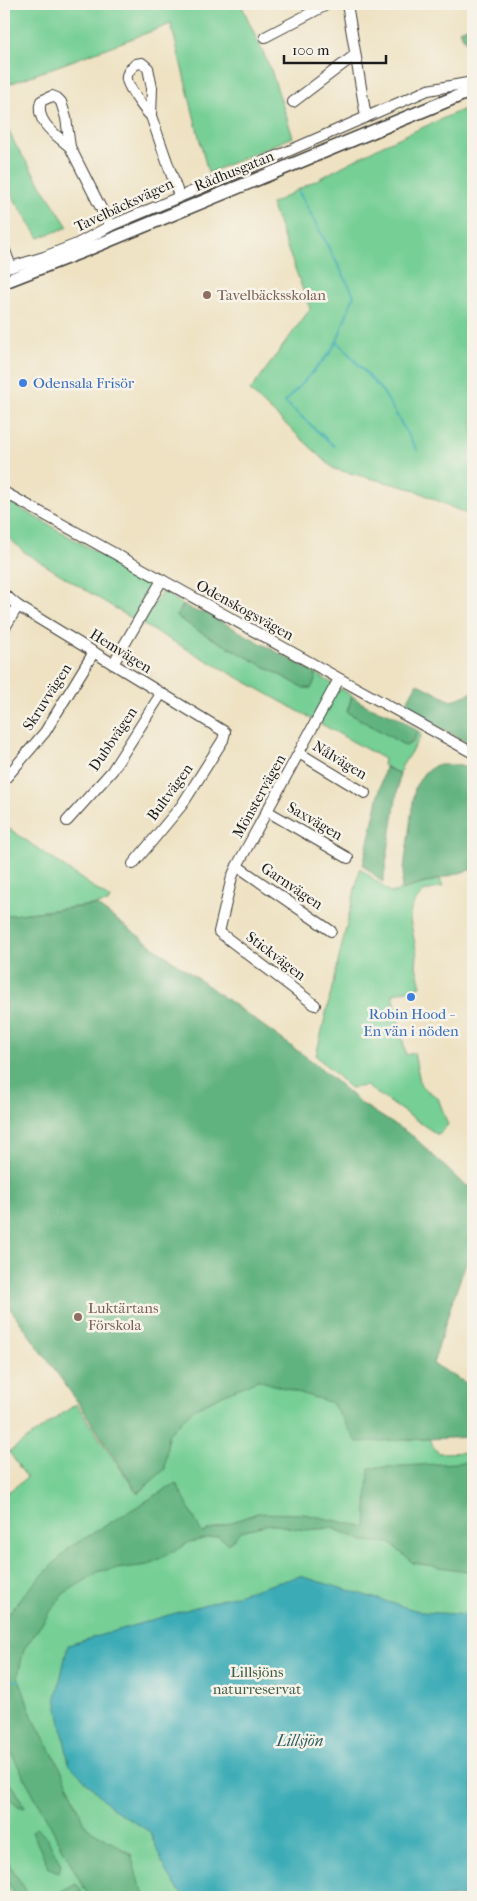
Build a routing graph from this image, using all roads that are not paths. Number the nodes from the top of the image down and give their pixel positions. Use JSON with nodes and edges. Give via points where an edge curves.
{"nodes":[{"id":1,"x":328,"y":4,"type":"edge"},
{"id":2,"x":347,"y":4,"type":"edge"},
{"id":3,"x":265,"y":36,"type":"dead end"},
{"id":4,"x":355,"y":54,"type":"junction"},
{"id":5,"x":473,"y":82,"type":"edge"},
{"id":6,"x":473,"y":90,"type":"edge"},
{"id":7,"x":293,"y":102,"type":"dead end"},
{"id":8,"x":150,"y":116,"type":"junction"},
{"id":9,"x":366,"y":117,"type":"junction"},
{"id":10,"x":70,"y":146,"type":"junction"},
{"id":11,"x":179,"y":196,"type":"junction"},
{"id":12,"x":110,"y":226,"type":"junction"},
{"id":13,"x":4,"y":248,"type":"edge"},
{"id":14,"x":6,"y":276,"type":"edge"},
{"id":15,"x":4,"y":492,"type":"edge"},
{"id":16,"x":162,"y":580,"type":"junction"},
{"id":17,"x":4,"y":594,"type":"edge"},
{"id":18,"x":18,"y":606,"type":"junction"},
{"id":19,"x":4,"y":629,"type":"edge"},
{"id":20,"x":94,"y":652,"type":"junction"},
{"id":21,"x":113,"y":664,"type":"junction"},
{"id":22,"x":339,"y":679,"type":"junction"},
{"id":23,"x":161,"y":694,"type":"junction"},
{"id":24,"x":225,"y":732,"type":"joint"},
{"id":25,"x":299,"y":753,"type":"junction"},
{"id":26,"x":473,"y":753,"type":"edge"},
{"id":27,"x":4,"y":780,"type":"edge"},
{"id":28,"x":365,"y":793,"type":"dead end"},
{"id":29,"x":267,"y":811,"type":"junction"},
{"id":30,"x":68,"y":821,"type":"dead end"},
{"id":31,"x":348,"y":858,"type":"dead end"},
{"id":32,"x":133,"y":864,"type":"dead end"},
{"id":33,"x":237,"y":866,"type":"junction"},
{"id":34,"x":331,"y":931,"type":"dead end"},
{"id":35,"x":219,"y":932,"type":"joint"},
{"id":36,"x":315,"y":1005,"type":"dead end"}],
"edges":[{"from":1,"to":3,"type":"street"},
{"from":2,"to":4,"type":"street"},
{"from":4,"to":7,"type":"street"},
{"from":4,"to":9,"type":"street"},
{"from":5,"to":9,"type":"street","name":"Tavelbäcksvägen","via":[[428,90]]},
{"from":6,"to":14,"type":"main road","name":"Rådhusgatan"},
{"from":8,"to":8,"type":"street","via":[[151,77],[148,68],[142,63],[136,64],[127,72],[126,81]]},
{"from":8,"to":11,"type":"street"},
{"from":9,"to":11,"type":"street","name":"Tavelbäcksvägen"},
{"from":10,"to":10,"type":"street","via":[[61,102],[52,96],[41,101],[38,108],[40,116],[53,133]]},
{"from":10,"to":12,"type":"street"},
{"from":11,"to":12,"type":"street","name":"Tavelbäcksvägen"},
{"from":12,"to":14,"type":"street","name":"Tavelbäcksvägen"},
{"from":13,"to":14,"type":"street"},
{"from":15,"to":16,"type":"street","name":"Odenskogsvägen"},
{"from":16,"to":21,"type":"street"},
{"from":16,"to":22,"type":"street","name":"Odenskogsvägen"},
{"from":17,"to":18,"type":"street","name":"Hemvägen"},
{"from":18,"to":19,"type":"street"},
{"from":18,"to":20,"type":"street","name":"Hemvägen"},
{"from":20,"to":21,"type":"street","name":"Hemvägen"},
{"from":20,"to":27,"type":"street","name":"Skruvvägen","via":[[45,732]]},
{"from":21,"to":23,"type":"street","name":"Hemvägen"},
{"from":22,"to":25,"type":"street","name":"Mönstervägen"},
{"from":22,"to":26,"type":"street","name":"Odenskogsvägen"},
{"from":23,"to":24,"type":"street","name":"Hemvägen"},
{"from":23,"to":30,"type":"street","name":"Dubbvägen","via":[[112,771]]},
{"from":24,"to":32,"type":"street","name":"Bultvägen","via":[[182,805]]},
{"from":25,"to":28,"type":"street","name":"Nålvägen"},
{"from":25,"to":29,"type":"street","name":"Mönstervägen"},
{"from":29,"to":31,"type":"street","name":"Saxvägen"},
{"from":29,"to":33,"type":"street","name":"Mönstervägen"},
{"from":33,"to":34,"type":"street","name":"Garnvägen"},
{"from":33,"to":35,"type":"street","name":"Mönstervägen"},
{"from":35,"to":36,"type":"street","name":"Stickvägen"}]}
